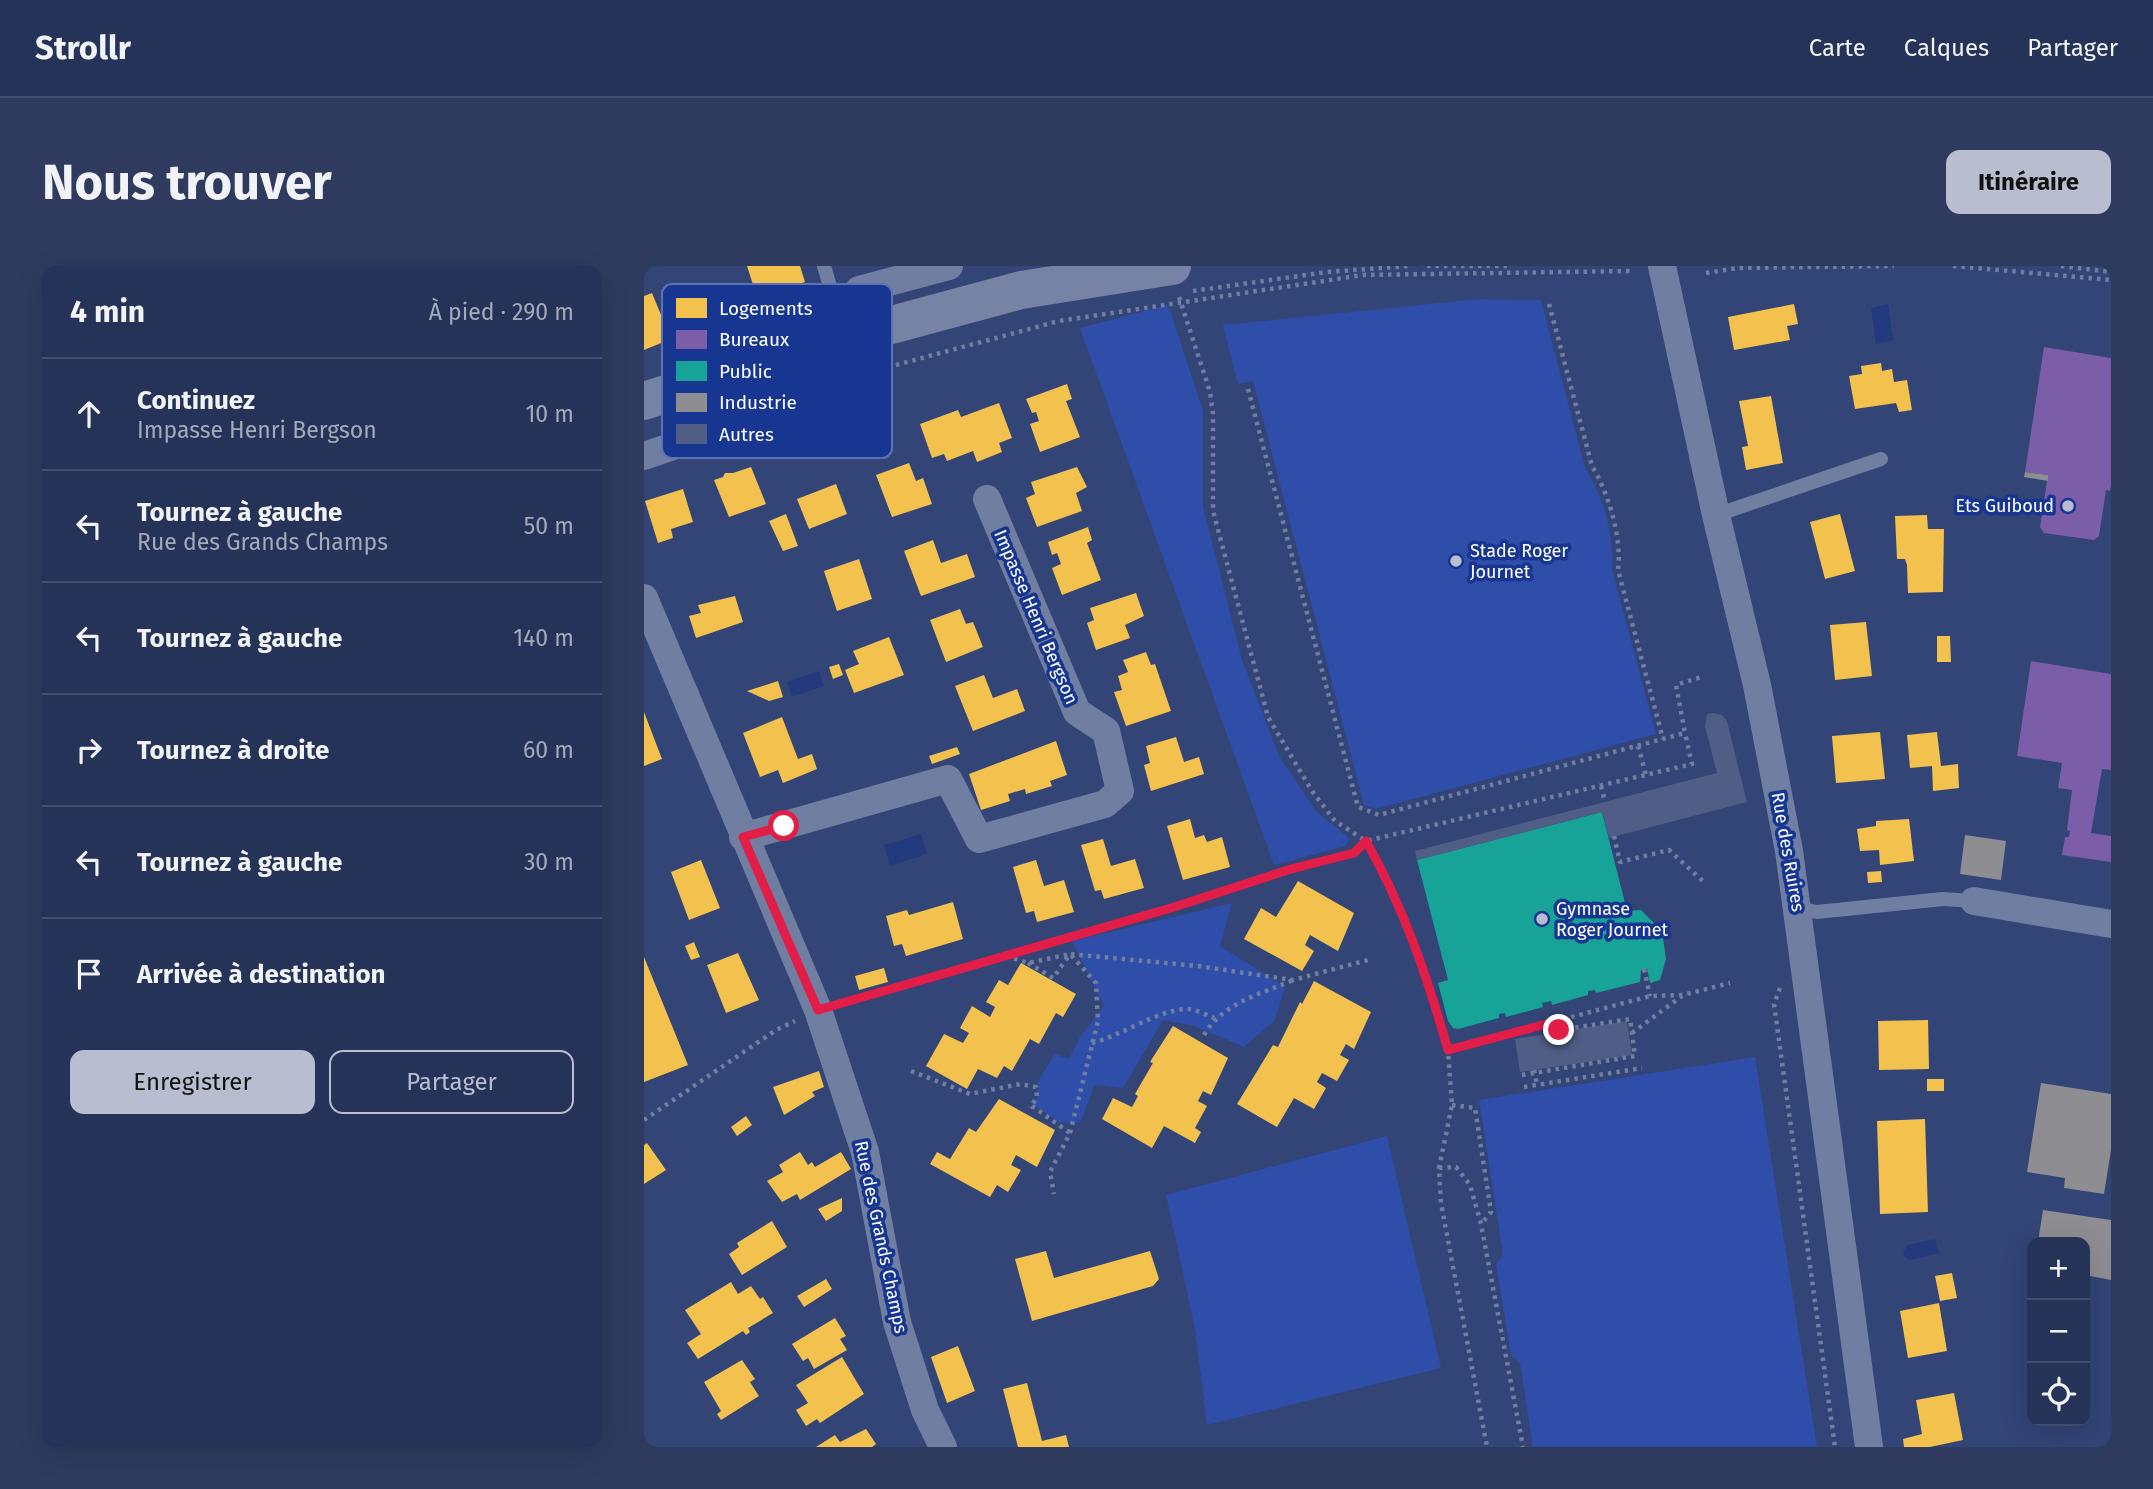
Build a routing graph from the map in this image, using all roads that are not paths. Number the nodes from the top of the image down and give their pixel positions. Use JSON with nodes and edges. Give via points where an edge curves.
{"nodes":[{"id":1,"x":824,"y":266,"type":"edge"},
{"id":2,"x":949,"y":266,"type":"edge"},
{"id":3,"x":1662,"y":266,"type":"edge"},
{"id":4,"x":830,"y":284,"type":"edge"},
{"id":5,"x":882,"y":284,"type":"edge"},
{"id":6,"x":1177,"y":287,"type":"edge"},
{"id":7,"x":892,"y":325,"type":"edge"},
{"id":8,"x":662,"y":395,"type":"edge"},
{"id":9,"x":644,"y":401,"type":"edge"},
{"id":10,"x":662,"y":449,"type":"edge"},
{"id":11,"x":644,"y":456,"type":"edge"},
{"id":12,"x":1881,"y":459,"type":"dead end"},
{"id":13,"x":987,"y":499,"type":"dead end"},
{"id":14,"x":1716,"y":515,"type":"junction"},
{"id":15,"x":644,"y":598,"type":"edge"},
{"id":16,"x":743,"y":837,"type":"junction"},
{"id":17,"x":1974,"y":901,"type":"joint"},
{"id":18,"x":1798,"y":908,"type":"junction"},
{"id":19,"x":2111,"y":924,"type":"edge"},
{"id":20,"x":943,"y":1447,"type":"edge"},
{"id":21,"x":1869,"y":1447,"type":"edge"}],
"edges":[{"from":1,"to":4,"type":"lane"},
{"from":2,"to":5,"type":"street"},
{"from":3,"to":14,"type":"street","name":"Rue des Ruires"},
{"from":6,"to":7,"type":"main road","via":[[1021,290]]},
{"from":8,"to":9,"type":"main road"},
{"from":10,"to":11,"type":"street"},
{"from":12,"to":14,"type":"lane"},
{"from":13,"to":16,"type":"street","name":"Impasse Henri Bergson","via":[[1077,712],[1105,731],[1120,791],[1105,804],[979,839],[948,779]]},
{"from":14,"to":18,"type":"street","name":"Rue des Ruires","via":[[1758,685]]},
{"from":15,"to":16,"type":"street","name":"Rue des Grands Champs"},
{"from":16,"to":20,"type":"street","name":"Rue des Grands Champs","via":[[818,1010],[865,1152],[897,1322],[925,1410]]},
{"from":17,"to":18,"type":"lane","via":[[1943,899],[1817,912]]},
{"from":17,"to":19,"type":"street"},
{"from":18,"to":21,"type":"street","name":"Rue des Ruires"}]}
